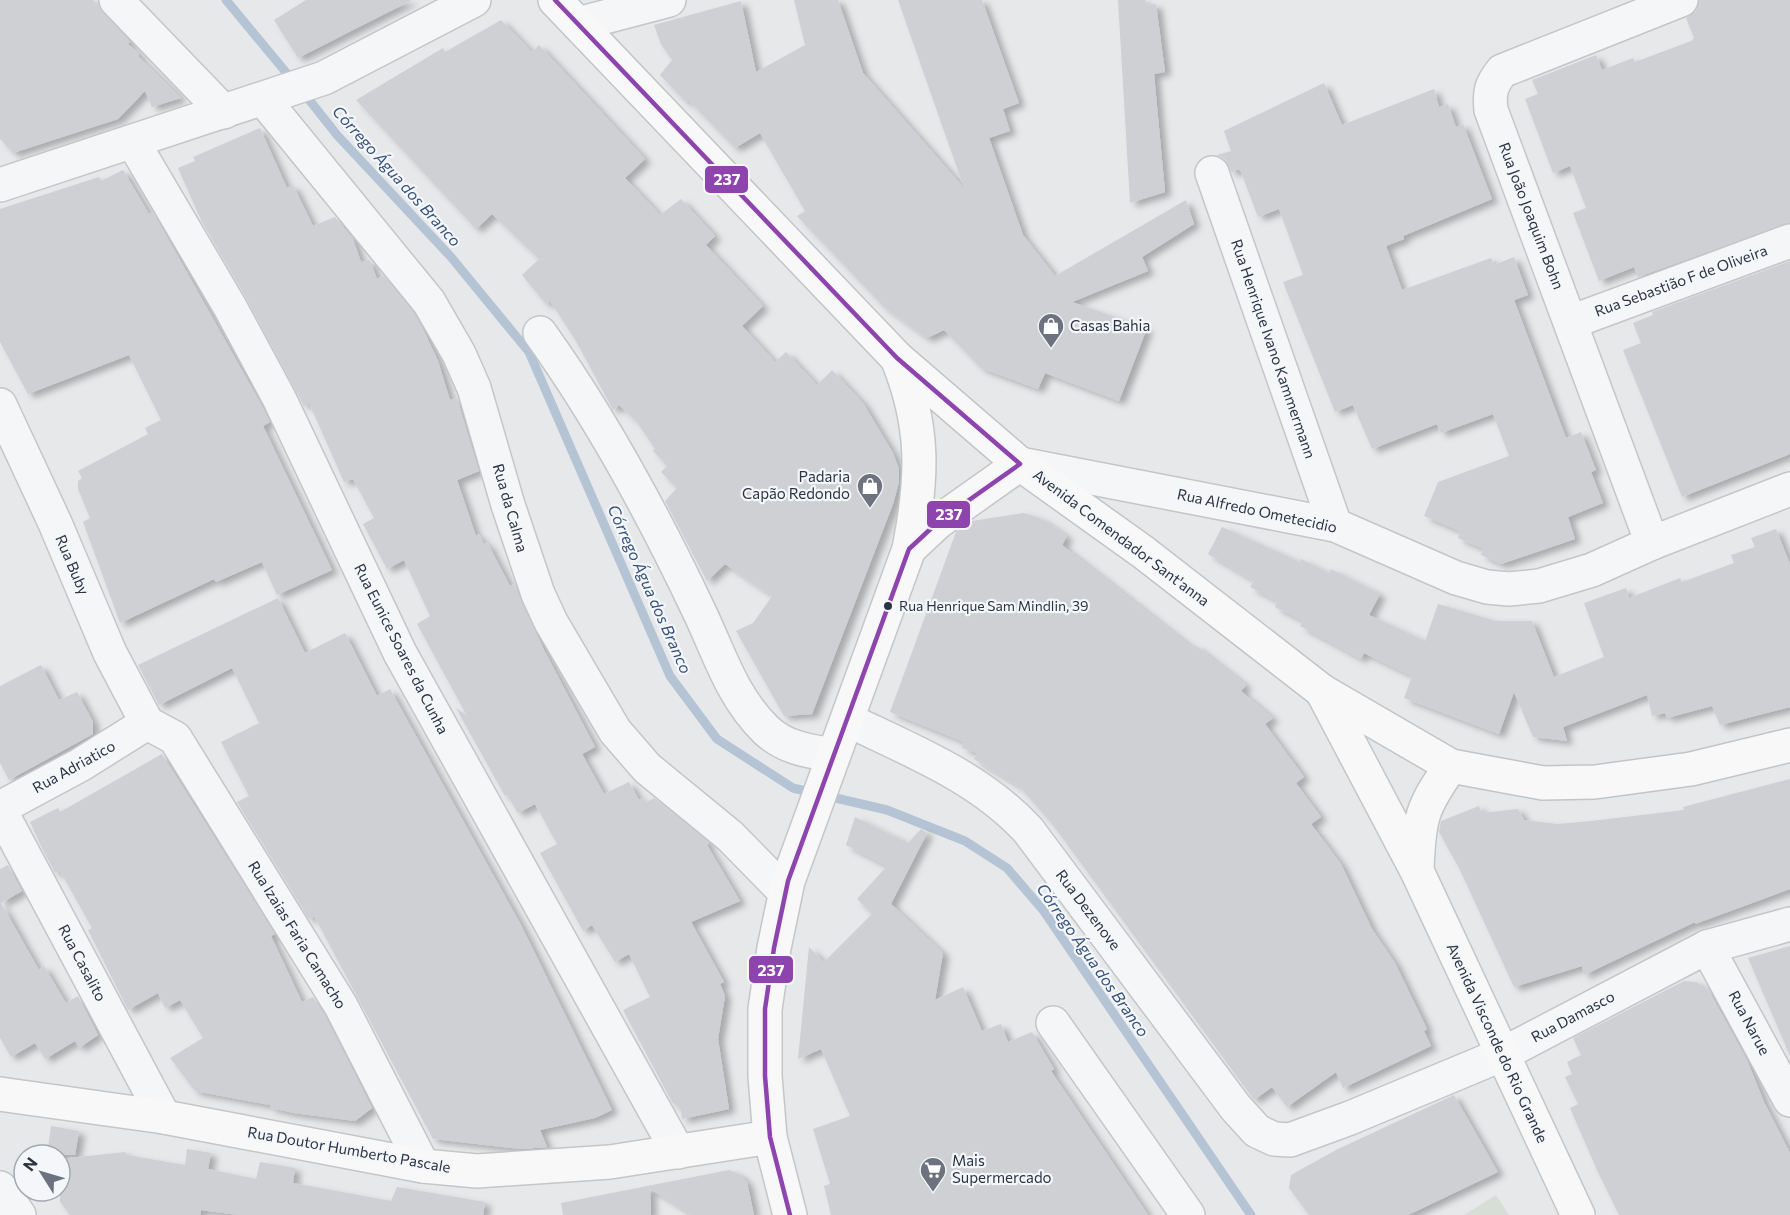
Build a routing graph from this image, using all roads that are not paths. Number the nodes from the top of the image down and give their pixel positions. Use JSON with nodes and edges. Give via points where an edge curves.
{"nodes":[{"id":1,"x":116,"y":0,"type":"edge"},
{"id":2,"x":474,"y":0,"type":"edge"},
{"id":3,"x":555,"y":0,"type":"edge"},
{"id":4,"x":669,"y":0,"type":"edge"},
{"id":5,"x":1681,"y":0,"type":"edge"},
{"id":6,"x":578,"y":24,"type":"junction"},
{"id":7,"x":267,"y":99,"type":"junction"},
{"id":8,"x":224,"y":112,"type":"junction"},
{"id":9,"x":133,"y":142,"type":"junction"},
{"id":10,"x":1212,"y":173,"type":"dead end"},
{"id":11,"x":0,"y":185,"type":"edge"},
{"id":12,"x":1790,"y":241,"type":"edge"},
{"id":13,"x":1571,"y":322,"type":"junction"},
{"id":14,"x":540,"y":333,"type":"dead end"},
{"id":15,"x":897,"y":358,"type":"junction"},
{"id":16,"x":0,"y":405,"type":"edge"},
{"id":17,"x":1020,"y":464,"type":"junction"},
{"id":18,"x":1790,"y":489,"type":"edge"},
{"id":19,"x":1335,"y":525,"type":"junction"},
{"id":20,"x":1652,"y":543,"type":"junction"},
{"id":21,"x":909,"y":549,"type":"junction"},
{"id":22,"x":1322,"y":691,"type":"junction"},
{"id":23,"x":848,"y":720,"type":"junction"},
{"id":24,"x":147,"y":723,"type":"junction"},
{"id":25,"x":1790,"y":745,"type":"edge"},
{"id":26,"x":830,"y":762,"type":"junction"},
{"id":27,"x":1450,"y":766,"type":"junction"},
{"id":28,"x":0,"y":809,"type":"edge"},
{"id":29,"x":1417,"y":871,"type":"junction"},
{"id":30,"x":787,"y":887,"type":"junction"},
{"id":31,"x":1790,"y":924,"type":"edge"},
{"id":32,"x":1707,"y":946,"type":"junction"},
{"id":33,"x":1053,"y":1023,"type":"dead end"},
{"id":34,"x":1501,"y":1055,"type":"junction"},
{"id":35,"x":0,"y":1094,"type":"edge"},
{"id":36,"x":1790,"y":1100,"type":"edge"},
{"id":37,"x":164,"y":1117,"type":"junction"},
{"id":38,"x":770,"y":1137,"type":"junction"},
{"id":39,"x":1290,"y":1140,"type":"joint"},
{"id":40,"x":678,"y":1152,"type":"junction"},
{"id":41,"x":423,"y":1166,"type":"junction"},
{"id":42,"x":0,"y":1188,"type":"edge"},
{"id":43,"x":19,"y":1215,"type":"edge"},
{"id":44,"x":790,"y":1215,"type":"edge"},
{"id":45,"x":1188,"y":1215,"type":"edge"},
{"id":46,"x":1578,"y":1215,"type":"edge"}],
"edges":[{"from":1,"to":8,"type":"street"},
{"from":2,"to":7,"type":"street","via":[[321,80]]},
{"from":3,"to":6,"type":"main road","name":"Avenida Comendador Sant'anna"},
{"from":4,"to":6,"type":"street"},
{"from":5,"to":13,"type":"street","name":"Rua João Joaquim Bohn","via":[[1502,71],[1491,85],[1491,110]]},
{"from":6,"to":15,"type":"main road","name":"Avenida Comendador Sant'anna"},
{"from":7,"to":8,"type":"street"},
{"from":7,"to":30,"type":"street","name":"Rua da Calma","via":[[429,302],[459,354],[474,388],[538,594],[615,731],[647,768]]},
{"from":8,"to":9,"type":"street"},
{"from":9,"to":11,"type":"street"},
{"from":9,"to":40,"type":"street","name":"Rua Eunice Soares da Cunha","via":[[279,398],[400,653]]},
{"from":10,"to":19,"type":"street","name":"Rua Henrique Ivano Kammermann"},
{"from":12,"to":13,"type":"street","name":"Rua Sebastião F de Oliveira"},
{"from":13,"to":20,"type":"street","name":"Rua João Joaquim Bohn"},
{"from":14,"to":26,"type":"street","via":[[619,459],[698,609],[739,698],[768,732],[784,744]]},
{"from":15,"to":17,"type":"main road","name":"Avenida Comendador Sant'anna"},
{"from":15,"to":21,"type":"main road","via":[[909,389],[919,458],[919,497]]},
{"from":16,"to":24,"type":"street","name":"Rua Buby","via":[[110,653]]},
{"from":17,"to":19,"type":"street","name":"Rua Alfredo Ometecidio"},
{"from":17,"to":21,"type":"main road","via":[[938,522]]},
{"from":17,"to":22,"type":"main road","name":"Avenida Comendador Sant'anna","via":[[1143,552]]},
{"from":18,"to":20,"type":"street","name":"Rua Alfredo Ometecidio"},
{"from":19,"to":20,"type":"street","name":"Rua Alfredo Ometecidio","via":[[1456,578],[1486,587],[1539,586],[1592,570]]},
{"from":21,"to":23,"type":"main road"},
{"from":22,"to":27,"type":"main road","name":"Avenida Comendador Sant'anna"},
{"from":22,"to":29,"type":"main road","name":"Avenida Visconde do Rio Grande"},
{"from":23,"to":26,"type":"main road"},
{"from":23,"to":39,"type":"street","name":"Rua Dezenove","via":[[970,780],[1005,805],[1028,830],[1246,1120],[1274,1139]]},
{"from":24,"to":28,"type":"street","name":"Rua Adriatico"},
{"from":24,"to":41,"type":"street","name":"Rua Izaias Faria Camacho","via":[[175,738],[341,1006]]},
{"from":25,"to":27,"type":"main road","name":"Avenida Comendador Sant'anna","via":[[1691,769],[1595,782],[1543,783]]},
{"from":26,"to":30,"type":"main road"},
{"from":27,"to":29,"type":"main road","name":"Avenida Visconde do Rio Grande","via":[[1430,796],[1419,826]]},
{"from":28,"to":37,"type":"street","name":"Rua Casalito"},
{"from":29,"to":34,"type":"main road","name":"Avenida Visconde do Rio Grande"},
{"from":30,"to":38,"type":"main road","via":[[765,1009]]},
{"from":31,"to":32,"type":"street","name":"Rua Damasco"},
{"from":32,"to":34,"type":"street","name":"Rua Damasco"},
{"from":32,"to":36,"type":"street","name":"Rua Narue"},
{"from":33,"to":45,"type":"street"},
{"from":34,"to":39,"type":"street","name":"Rua Damasco"},
{"from":34,"to":46,"type":"main road","name":"Avenida Visconde do Rio Grande"},
{"from":35,"to":37,"type":"main road","name":"Rua Doutor Humberto Pascale"},
{"from":37,"to":41,"type":"main road","name":"Rua Doutor Humberto Pascale"},
{"from":38,"to":40,"type":"main road","name":"Rua Doutor Humberto Pascale"},
{"from":38,"to":44,"type":"main road"},
{"from":40,"to":41,"type":"main road","name":"Rua Doutor Humberto Pascale","via":[[531,1169],[477,1171]]},
{"from":42,"to":43,"type":"street"}]}
